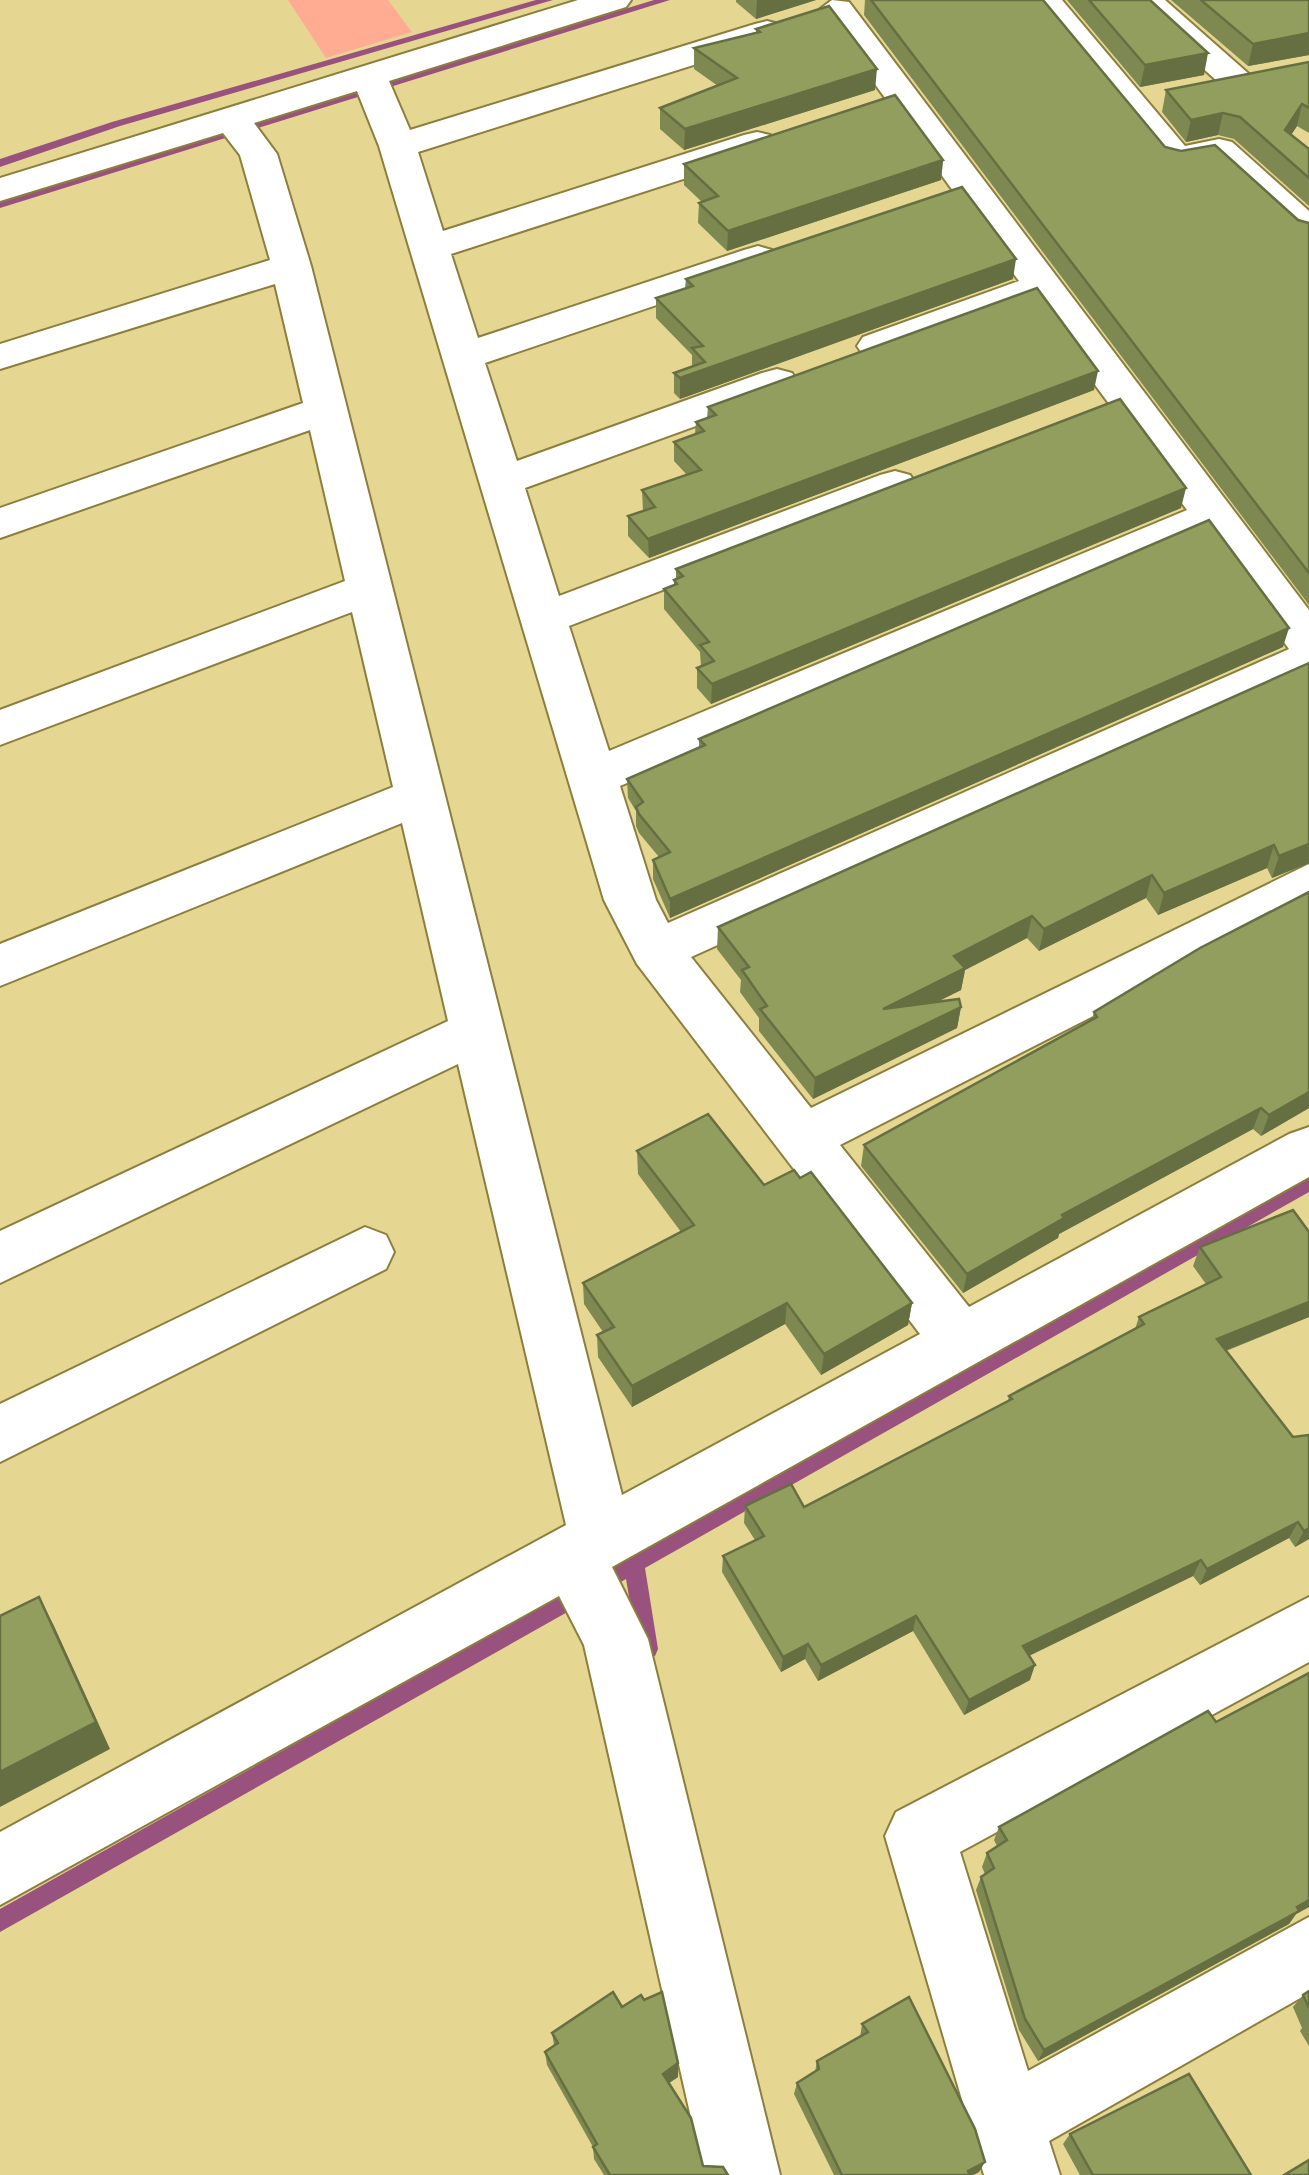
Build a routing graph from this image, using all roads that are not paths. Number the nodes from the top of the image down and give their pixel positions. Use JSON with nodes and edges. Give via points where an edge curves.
{"nodes":[{"id":1,"x":614,"y":0,"type":"edge"},
{"id":2,"x":1044,"y":0,"type":"edge"},
{"id":3,"x":1144,"y":0,"type":"edge"},
{"id":4,"x":851,"y":4,"type":"edge"},
{"id":5,"x":372,"y":84,"type":"junction"},
{"id":6,"x":1203,"y":89,"type":"edge"},
{"id":7,"x":1167,"y":96,"type":"edge"},
{"id":8,"x":1130,"y":104,"type":"junction"},
{"id":9,"x":240,"y":130,"type":"junction"},
{"id":10,"x":789,"y":133,"type":"edge"},
{"id":11,"x":398,"y":146,"type":"junction"},
{"id":12,"x":0,"y":190,"type":"edge"},
{"id":13,"x":0,"y":221,"type":"edge"},
{"id":14,"x":1309,"y":232,"type":"edge"},
{"id":15,"x":801,"y":244,"type":"edge"},
{"id":16,"x":429,"y":248,"type":"junction"},
{"id":17,"x":291,"y":266,"type":"junction"},
{"id":18,"x":1044,"y":286,"type":"junction"},
{"id":19,"x":462,"y":356,"type":"junction"},
{"id":20,"x":0,"y":357,"type":"edge"},
{"id":21,"x":324,"y":410,"type":"junction"},
{"id":22,"x":926,"y":474,"type":"edge"},
{"id":23,"x":501,"y":482,"type":"junction"},
{"id":24,"x":1214,"y":514,"type":"junction"},
{"id":25,"x":0,"y":524,"type":"edge"},
{"id":26,"x":369,"y":589,"type":"junction"},
{"id":27,"x":543,"y":619,"type":"junction"},
{"id":28,"x":1309,"y":643,"type":"edge"},
{"id":29,"x":1309,"y":660,"type":"edge"},
{"id":30,"x":0,"y":728,"type":"edge"},
{"id":31,"x":592,"y":778,"type":"junction"},
{"id":32,"x":421,"y":796,"type":"junction"},
{"id":33,"x":1309,"y":884,"type":"edge"},
{"id":34,"x":656,"y":950,"type":"junction"},
{"id":35,"x":0,"y":966,"type":"edge"},
{"id":36,"x":479,"y":1030,"type":"junction"},
{"id":37,"x":802,"y":1138,"type":"junction"},
{"id":38,"x":1309,"y":1150,"type":"edge"},
{"id":39,"x":365,"y":1252,"type":"dead end"},
{"id":40,"x":0,"y":1258,"type":"edge"},
{"id":41,"x":961,"y":1342,"type":"junction"},
{"id":42,"x":0,"y":1434,"type":"edge"},
{"id":43,"x":589,"y":1569,"type":"junction"},
{"id":44,"x":1309,"y":1628,"type":"edge"},
{"id":45,"x":0,"y":1870,"type":"edge"},
{"id":46,"x":1309,"y":1954,"type":"edge"},
{"id":47,"x":1014,"y":2149,"type":"edge"},
{"id":48,"x":742,"y":2175,"type":"edge"}],
"edges":[{"from":1,"to":5,"type":"street"},
{"from":2,"to":8,"type":"street"},
{"from":3,"to":6,"type":"street","via":[[1257,78]]},
{"from":4,"to":11,"type":"street"},
{"from":4,"to":18,"type":"street","via":[[884,103],[951,194]]},
{"from":5,"to":9,"type":"street"},
{"from":5,"to":11,"type":"street"},
{"from":7,"to":8,"type":"street"},
{"from":8,"to":14,"type":"street","via":[[1176,159],[1218,150]]},
{"from":9,"to":12,"type":"street"},
{"from":9,"to":13,"type":"street"},
{"from":9,"to":17,"type":"street","via":[[258,154]]},
{"from":10,"to":16,"type":"street"},
{"from":11,"to":16,"type":"street"},
{"from":15,"to":19,"type":"street"},
{"from":16,"to":19,"type":"street"},
{"from":17,"to":20,"type":"street"},
{"from":17,"to":21,"type":"street"},
{"from":18,"to":23,"type":"street"},
{"from":18,"to":24,"type":"street","via":[[1108,404]]},
{"from":19,"to":23,"type":"street"},
{"from":21,"to":25,"type":"street"},
{"from":21,"to":26,"type":"street"},
{"from":22,"to":27,"type":"street"},
{"from":23,"to":27,"type":"street"},
{"from":24,"to":28,"type":"street"},
{"from":24,"to":31,"type":"street"},
{"from":26,"to":30,"type":"street"},
{"from":26,"to":32,"type":"street"},
{"from":27,"to":31,"type":"street"},
{"from":29,"to":34,"type":"street"},
{"from":31,"to":34,"type":"street","via":[[630,900]]},
{"from":32,"to":35,"type":"street"},
{"from":32,"to":36,"type":"street"},
{"from":33,"to":37,"type":"street"},
{"from":34,"to":37,"type":"street"},
{"from":36,"to":40,"type":"street"},
{"from":36,"to":43,"type":"street"},
{"from":37,"to":41,"type":"street"},
{"from":38,"to":41,"type":"street"},
{"from":39,"to":42,"type":"street"},
{"from":41,"to":43,"type":"street"},
{"from":43,"to":45,"type":"street"},
{"from":43,"to":48,"type":"street","via":[[615,1639]]},
{"from":44,"to":47,"type":"street","via":[[920,1836]]},
{"from":46,"to":47,"type":"street"}]}
